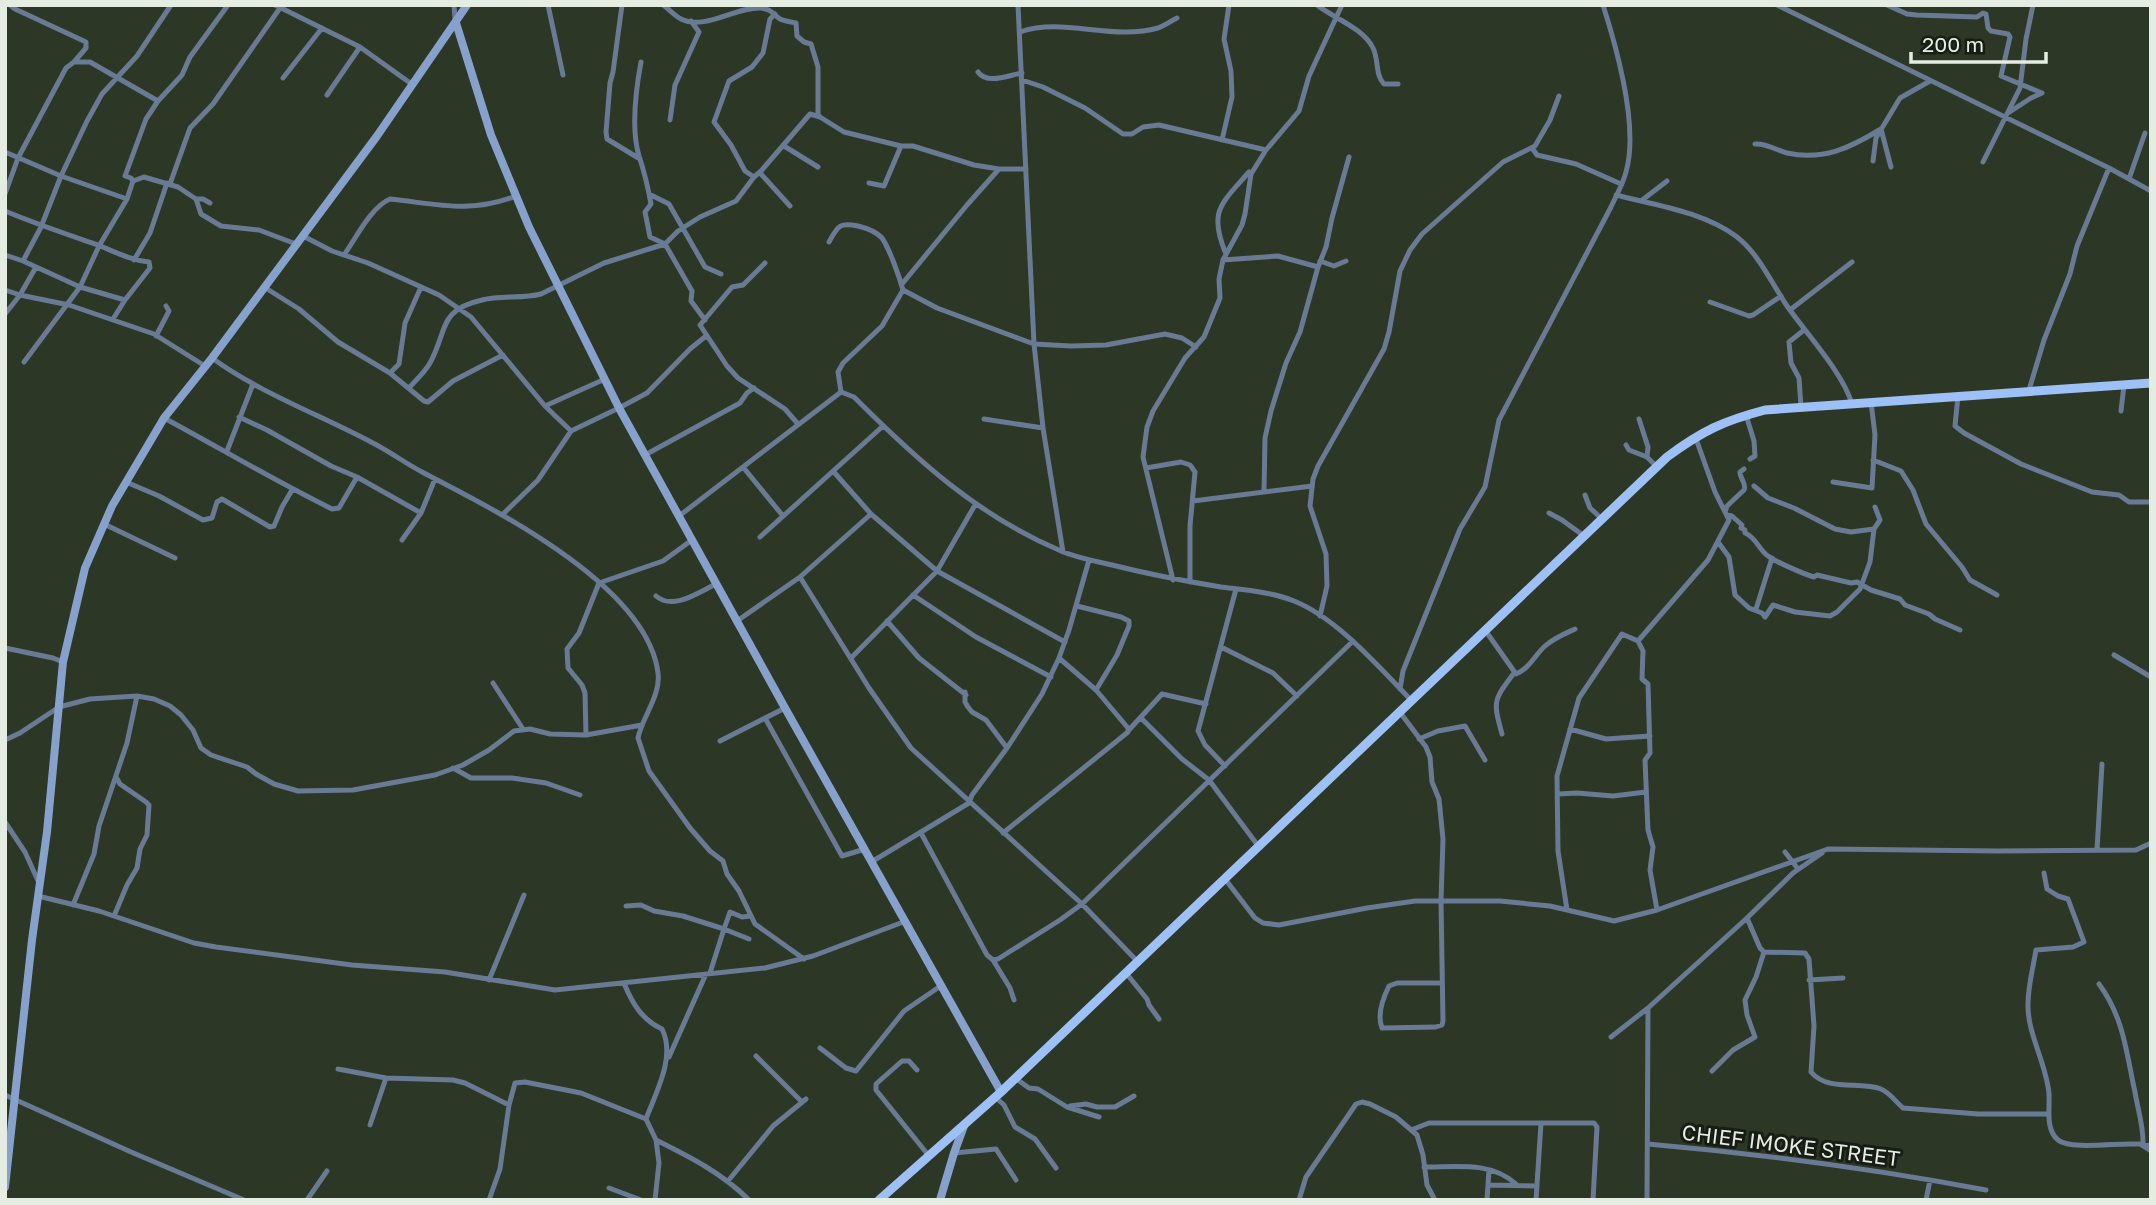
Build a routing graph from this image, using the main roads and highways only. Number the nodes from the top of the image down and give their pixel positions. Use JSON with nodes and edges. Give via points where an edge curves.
{"nodes":[{"id":1,"x":467,"y":5,"type":"edge"},
{"id":2,"x":456,"y":23,"type":"junction"},
{"id":3,"x":2151,"y":383,"type":"edge"},
{"id":4,"x":998,"y":1094,"type":"junction"},
{"id":5,"x":10,"y":1096,"type":"edge"},
{"id":6,"x":964,"y":1126,"type":"junction"},
{"id":7,"x":5,"y":1187,"type":"edge"},
{"id":8,"x":879,"y":1200,"type":"edge"},
{"id":9,"x":940,"y":1200,"type":"edge"}],
"edges":[{"from":1,"to":2,"type":"main road"},
{"from":2,"to":4,"type":"main road","via":[[487,124],[529,227],[619,408],[942,985]]},
{"from":2,"to":5,"type":"main road","via":[[303,236],[164,418],[126,482],[85,568],[63,662],[47,832]]},
{"from":3,"to":4,"type":"main road","via":[[1870,407],[1852,404],[1765,410],[1729,419],[1695,436],[1657,467]]},
{"from":4,"to":6,"type":"main road"},
{"from":5,"to":7,"type":"main road"},
{"from":6,"to":8,"type":"main road"},
{"from":6,"to":9,"type":"main road"}]}
